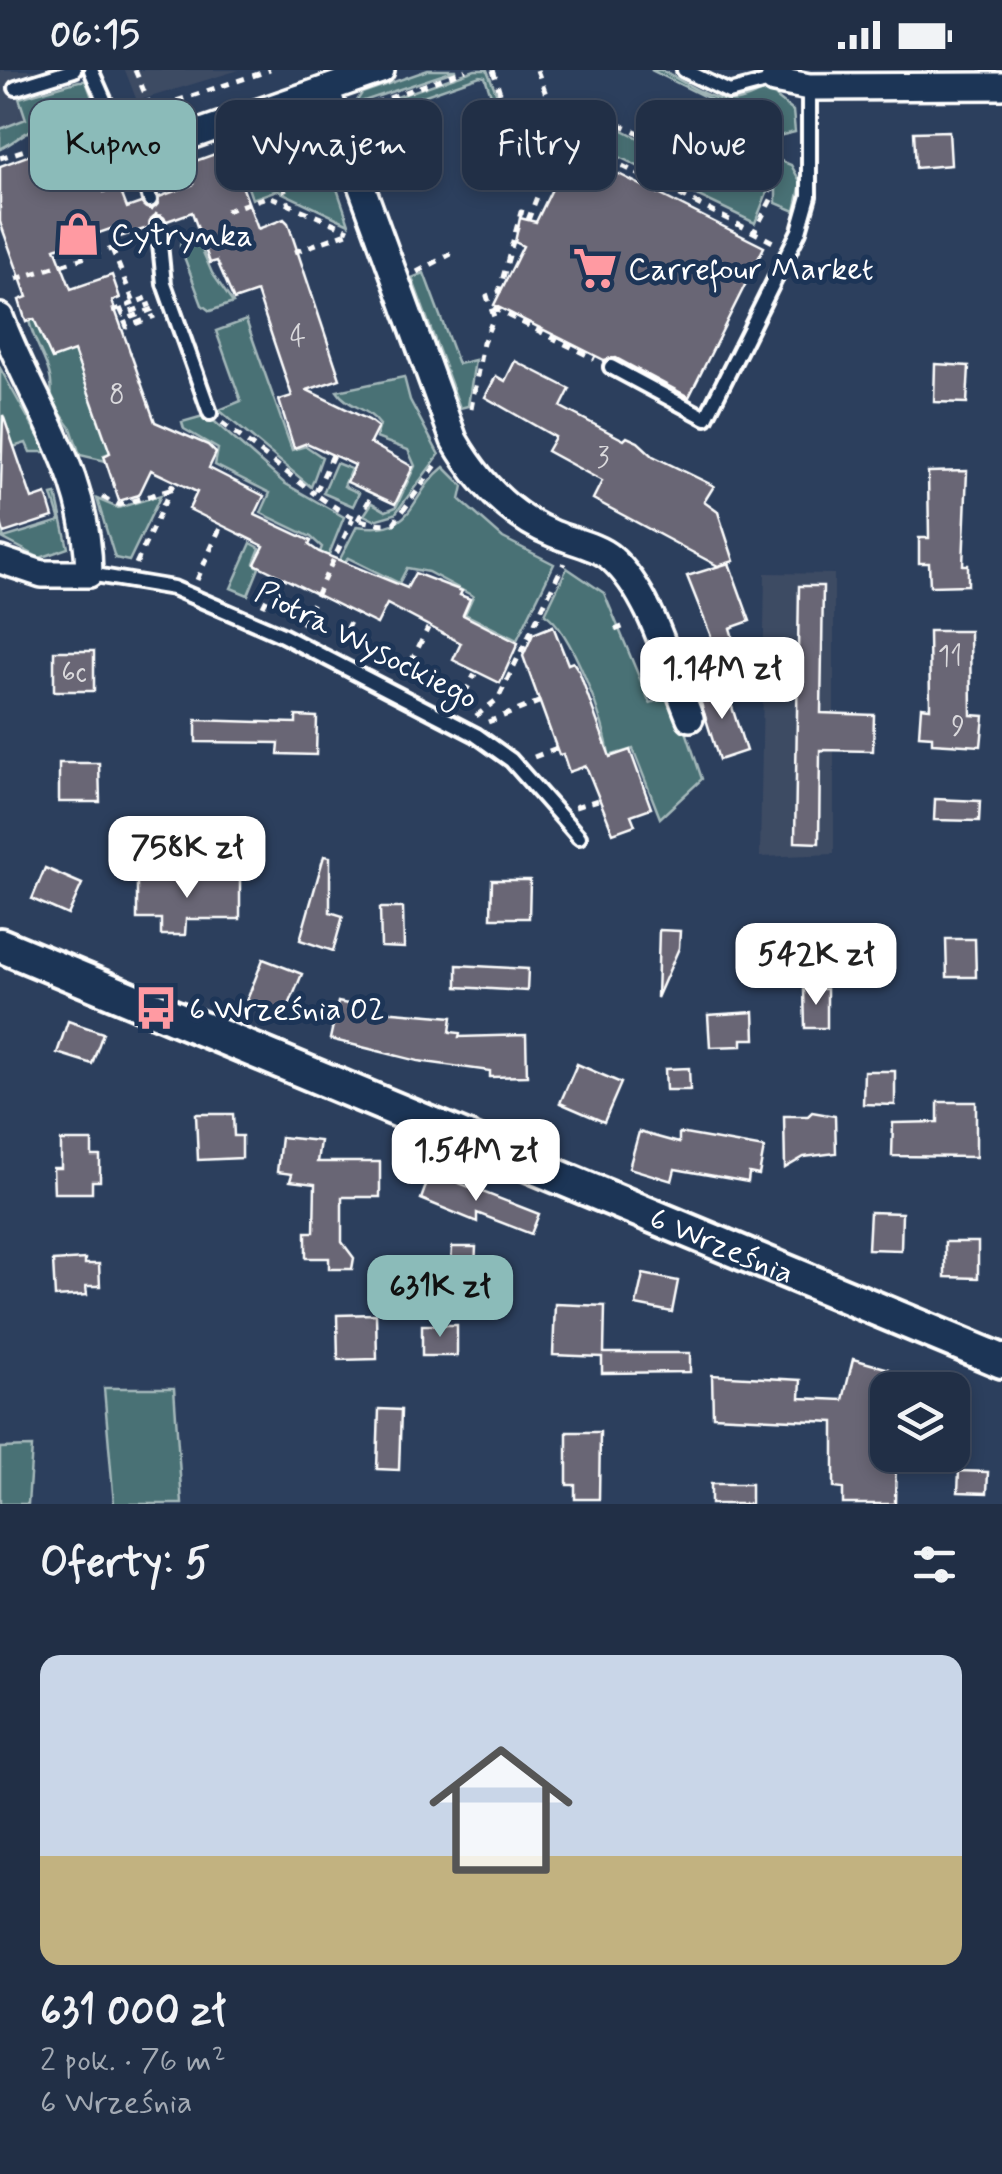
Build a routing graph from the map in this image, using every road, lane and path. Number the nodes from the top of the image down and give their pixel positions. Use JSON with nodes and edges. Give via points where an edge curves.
{"nodes":[{"id":1,"x":74,"y":70,"type":"edge"},
{"id":2,"x":90,"y":70,"type":"edge"},
{"id":3,"x":136,"y":70,"type":"edge"},
{"id":4,"x":270,"y":70,"type":"edge"},
{"id":5,"x":381,"y":70,"type":"edge"},
{"id":6,"x":493,"y":70,"type":"edge"},
{"id":7,"x":537,"y":70,"type":"edge"},
{"id":8,"x":684,"y":70,"type":"edge"},
{"id":9,"x":246,"y":74,"type":"edge"},
{"id":10,"x":774,"y":80,"type":"joint"},
{"id":11,"x":1002,"y":86,"type":"edge"},
{"id":12,"x":809,"y":87,"type":"junction"},
{"id":13,"x":16,"y":88,"type":"dead end"},
{"id":14,"x":326,"y":89,"type":"junction"},
{"id":15,"x":104,"y":100,"type":"edge"},
{"id":16,"x":148,"y":100,"type":"edge"},
{"id":17,"x":173,"y":100,"type":"edge"},
{"id":18,"x":502,"y":100,"type":"edge"},
{"id":19,"x":548,"y":100,"type":"edge"},
{"id":20,"x":196,"y":134,"type":"edge"},
{"id":21,"x":30,"y":149,"type":"edge"},
{"id":22,"x":0,"y":158,"type":"edge"},
{"id":23,"x":616,"y":163,"type":"edge"},
{"id":24,"x":147,"y":190,"type":"edge"},
{"id":25,"x":284,"y":190,"type":"edge"},
{"id":26,"x":538,"y":190,"type":"edge"},
{"id":27,"x":679,"y":190,"type":"edge"},
{"id":28,"x":772,"y":190,"type":"edge"},
{"id":29,"x":677,"y":194,"type":"junction"},
{"id":30,"x":150,"y":200,"type":"dead end"},
{"id":31,"x":289,"y":205,"type":"junction"},
{"id":32,"x":226,"y":211,"type":"dead end"},
{"id":33,"x":364,"y":228,"type":"junction"},
{"id":34,"x":159,"y":229,"type":"joint"},
{"id":35,"x":754,"y":232,"type":"junction"},
{"id":36,"x":789,"y":250,"type":"junction"},
{"id":37,"x":294,"y":252,"type":"dead end"},
{"id":38,"x":451,"y":254,"type":"dead end"},
{"id":39,"x":426,"y":268,"type":"dead end"},
{"id":40,"x":16,"y":279,"type":"dead end"},
{"id":41,"x":134,"y":303,"type":"dead end"},
{"id":42,"x":490,"y":306,"type":"junction"},
{"id":43,"x":120,"y":308,"type":"junction"},
{"id":44,"x":112,"y":310,"type":"dead end"},
{"id":45,"x":163,"y":313,"type":"dead end"},
{"id":46,"x":0,"y":316,"type":"edge"},
{"id":47,"x":611,"y":367,"type":"joint"},
{"id":48,"x":210,"y":413,"type":"dead end"},
{"id":49,"x":454,"y":440,"type":"junction"},
{"id":50,"x":334,"y":455,"type":"dead end"},
{"id":51,"x":174,"y":482,"type":"dead end"},
{"id":52,"x":170,"y":490,"type":"junction"},
{"id":53,"x":95,"y":493,"type":"dead end"},
{"id":54,"x":370,"y":496,"type":"dead end"},
{"id":55,"x":355,"y":520,"type":"junction"},
{"id":56,"x":220,"y":528,"type":"dead end"},
{"id":57,"x":574,"y":542,"type":"junction"},
{"id":58,"x":0,"y":560,"type":"edge"},
{"id":59,"x":134,"y":567,"type":"dead end"},
{"id":60,"x":88,"y":574,"type":"junction"},
{"id":61,"x":277,"y":578,"type":"dead end"},
{"id":62,"x":196,"y":583,"type":"dead end"},
{"id":63,"x":259,"y":614,"type":"dead end"},
{"id":64,"x":353,"y":616,"type":"dead end"},
{"id":65,"x":428,"y":628,"type":"dead end"},
{"id":66,"x":289,"y":638,"type":"junction"},
{"id":67,"x":336,"y":651,"type":"dead end"},
{"id":68,"x":474,"y":674,"type":"dead end"},
{"id":69,"x":400,"y":683,"type":"dead end"},
{"id":70,"x":540,"y":701,"type":"dead end"},
{"id":71,"x":456,"y":710,"type":"dead end"},
{"id":72,"x":474,"y":718,"type":"dead end"},
{"id":73,"x":690,"y":718,"type":"dead end"},
{"id":74,"x":485,"y":723,"type":"dead end"},
{"id":75,"x":557,"y":748,"type":"dead end"},
{"id":76,"x":544,"y":753,"type":"dead end"},
{"id":77,"x":598,"y":800,"type":"dead end"},
{"id":78,"x":586,"y":804,"type":"dead end"},
{"id":79,"x":579,"y":837,"type":"dead end"},
{"id":80,"x":0,"y":945,"type":"edge"},
{"id":81,"x":1002,"y":1361,"type":"edge"}],
"edges":[{"from":1,"to":13,"type":"lane"},
{"from":2,"to":15,"type":"lane"},
{"from":3,"to":16,"type":"path"},
{"from":4,"to":9,"type":"path"},
{"from":5,"to":14,"type":"street"},
{"from":6,"to":18,"type":"path"},
{"from":7,"to":19,"type":"path"},
{"from":8,"to":10,"type":"lane","via":[[729,92]]},
{"from":9,"to":17,"type":"path"},
{"from":10,"to":12,"type":"street"},
{"from":11,"to":12,"type":"street"},
{"from":12,"to":36,"type":"lane","via":[[809,196]]},
{"from":14,"to":20,"type":"street"},
{"from":14,"to":33,"type":"street"},
{"from":21,"to":22,"type":"path"},
{"from":23,"to":29,"type":"path"},
{"from":24,"to":30,"type":"lane"},
{"from":25,"to":31,"type":"path"},
{"from":26,"to":42,"type":"path","via":[[529,217],[521,212],[499,292],[487,296]]},
{"from":27,"to":29,"type":"path"},
{"from":28,"to":35,"type":"path"},
{"from":29,"to":35,"type":"path"},
{"from":31,"to":32,"type":"path","via":[[269,196]]},
{"from":31,"to":33,"type":"path"},
{"from":33,"to":37,"type":"path"},
{"from":33,"to":49,"type":"street"},
{"from":34,"to":40,"type":"path"},
{"from":34,"to":48,"type":"lane","via":[[164,284]]},
{"from":35,"to":36,"type":"path"},
{"from":36,"to":47,"type":"lane","via":[[706,418]]},
{"from":38,"to":39,"type":"path"},
{"from":41,"to":43,"type":"path"},
{"from":42,"to":47,"type":"path"},
{"from":42,"to":49,"type":"path","via":[[494,318],[469,418]]},
{"from":43,"to":44,"type":"path"},
{"from":43,"to":45,"type":"path","via":[[123,314],[154,303],[156,308],[124,320],[127,327]]},
{"from":46,"to":60,"type":"street","via":[[65,450]]},
{"from":49,"to":55,"type":"path","via":[[394,523]]},
{"from":49,"to":57,"type":"street","via":[[470,468],[511,509]]},
{"from":50,"to":55,"type":"path","via":[[315,494]]},
{"from":51,"to":52,"type":"path"},
{"from":52,"to":53,"type":"path","via":[[119,505]]},
{"from":52,"to":59,"type":"path"},
{"from":54,"to":55,"type":"path"},
{"from":55,"to":66,"type":"path","via":[[299,632]]},
{"from":56,"to":62,"type":"path"},
{"from":57,"to":72,"type":"path","via":[[498,699]]},
{"from":57,"to":73,"type":"street","via":[[610,556],[638,594]]},
{"from":58,"to":60,"type":"street","name":"Piotra Wysockiego","via":[[42,574]]},
{"from":60,"to":66,"type":"lane","name":"Piotra Wysockiego","via":[[173,588]]},
{"from":61,"to":63,"type":"path"},
{"from":64,"to":67,"type":"path"},
{"from":65,"to":69,"type":"path"},
{"from":66,"to":79,"type":"lane","name":"Piotra Wysockiego","via":[[489,744]]},
{"from":68,"to":71,"type":"path"},
{"from":70,"to":74,"type":"path"},
{"from":75,"to":76,"type":"path"},
{"from":77,"to":78,"type":"path"},
{"from":80,"to":81,"type":"street","name":"6 Września"}]}
